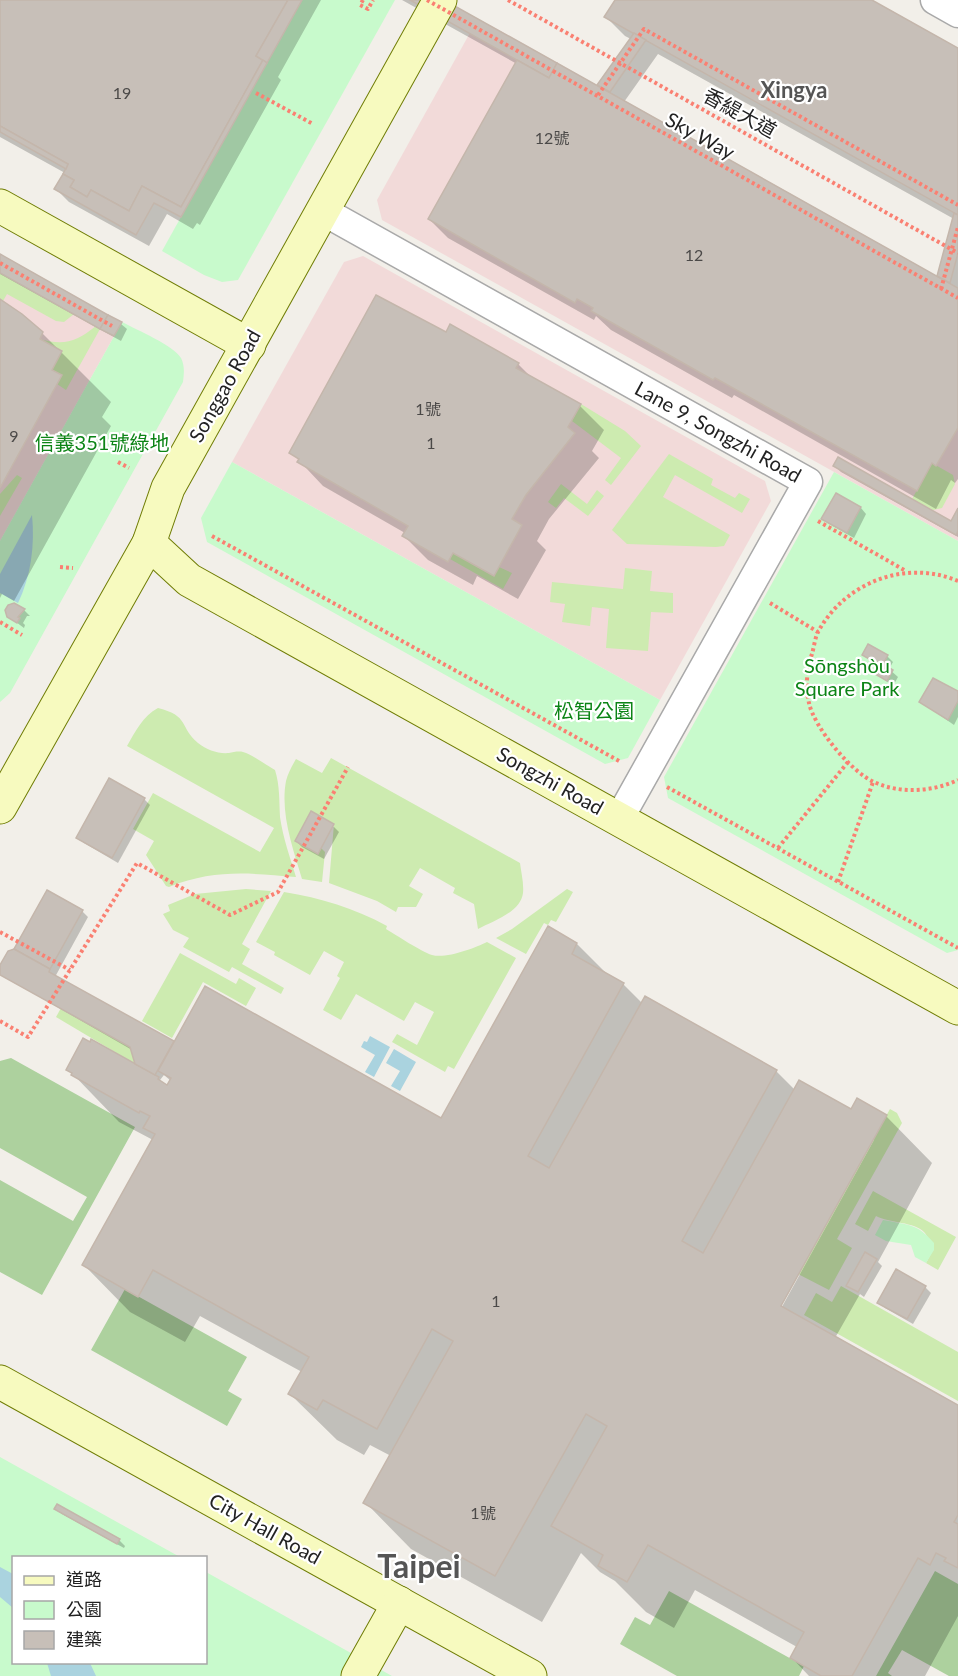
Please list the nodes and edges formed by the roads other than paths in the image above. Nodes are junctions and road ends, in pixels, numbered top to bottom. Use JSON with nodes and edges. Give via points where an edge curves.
{"nodes":[{"id":1,"x":440,"y":0,"type":"edge"},
{"id":2,"x":935,"y":0,"type":"edge"},
{"id":3,"x":958,"y":13,"type":"edge"},
{"id":4,"x":0,"y":206,"type":"edge"},
{"id":5,"x":323,"y":211,"type":"junction"},
{"id":6,"x":249,"y":345,"type":"junction"},
{"id":7,"x":149,"y":543,"type":"junction"},
{"id":8,"x":0,"y":807,"type":"edge"},
{"id":9,"x":619,"y":819,"type":"junction"},
{"id":10,"x":957,"y":1006,"type":"edge"},
{"id":11,"x":0,"y":1382,"type":"edge"},
{"id":12,"x":399,"y":1603,"type":"junction"},
{"id":13,"x":358,"y":1676,"type":"edge"},
{"id":14,"x":530,"y":1676,"type":"edge"}],
"edges":[{"from":1,"to":5,"type":"street","name":"Songgao Road"},
{"from":2,"to":3,"type":"street"},
{"from":4,"to":6,"type":"street"},
{"from":5,"to":6,"type":"street","name":"Songgao Road"},
{"from":5,"to":9,"type":"street","name":"Lane 9, Songzhi Road","via":[[808,482]]},
{"from":6,"to":7,"type":"street","name":"Songgao Road","via":[[168,488]]},
{"from":7,"to":8,"type":"street","name":"Songgao Road"},
{"from":7,"to":9,"type":"street","name":"Songzhi Road","via":[[189,580]]},
{"from":9,"to":10,"type":"street","name":"Songzhi Road"},
{"from":11,"to":12,"type":"street","name":"City Hall Road"},
{"from":12,"to":13,"type":"street"},
{"from":12,"to":14,"type":"street","name":"City Hall Road"}]}
